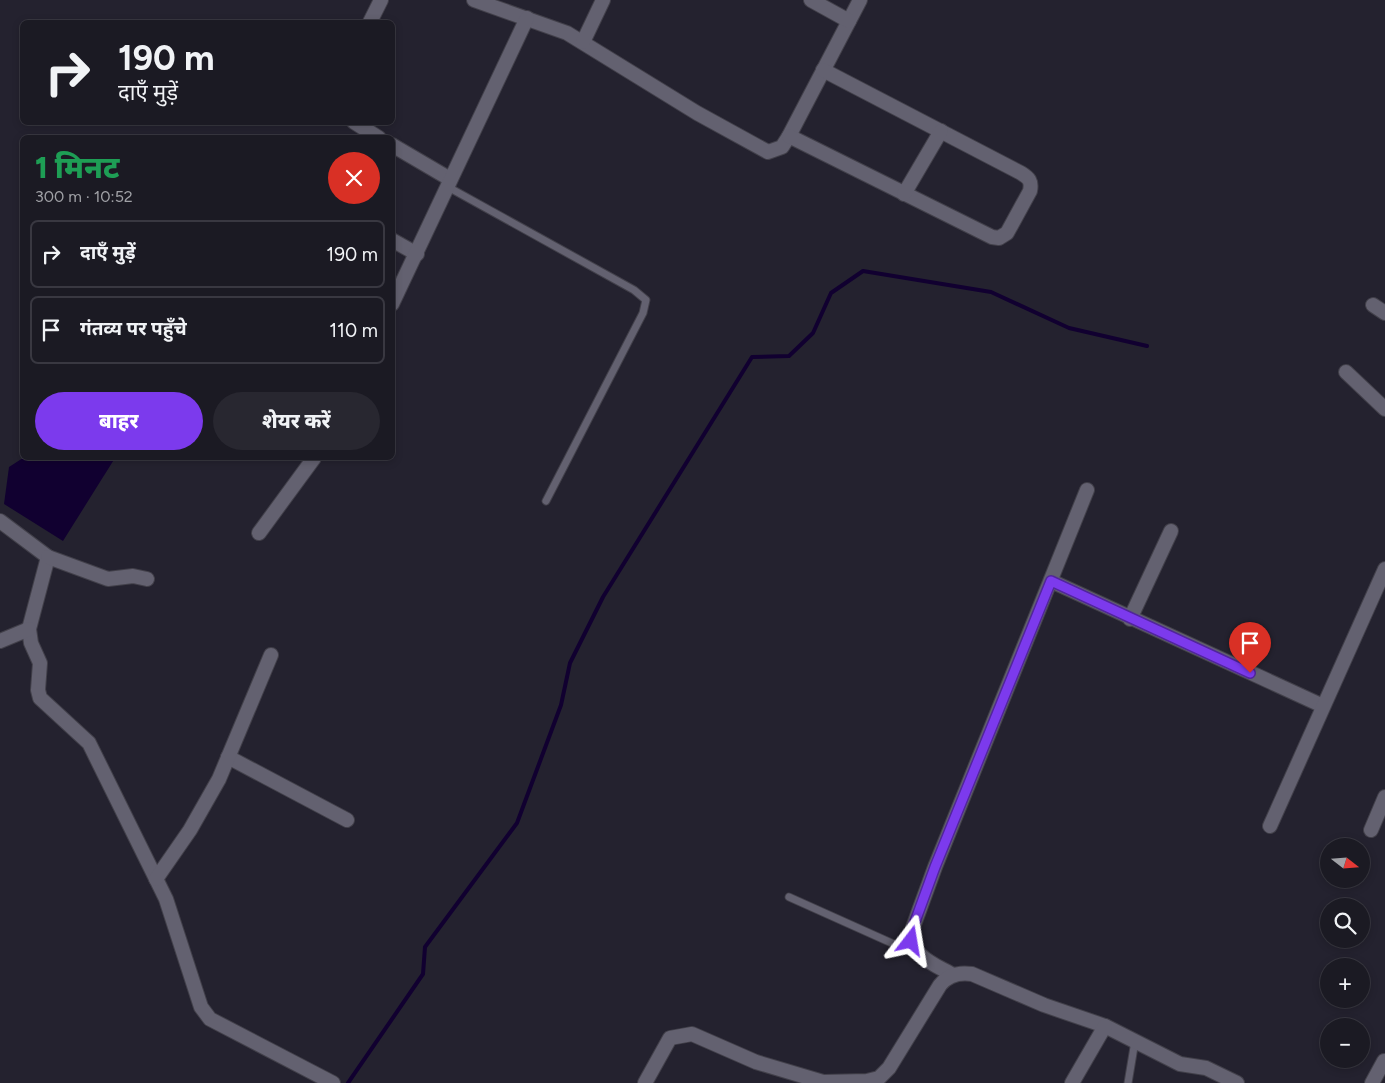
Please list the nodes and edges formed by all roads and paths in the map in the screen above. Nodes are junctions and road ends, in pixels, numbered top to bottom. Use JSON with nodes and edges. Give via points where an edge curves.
{"nodes":[{"id":1,"x":380,"y":0,"type":"edge"},
{"id":2,"x":474,"y":0,"type":"edge"},
{"id":3,"x":603,"y":0,"type":"edge"},
{"id":4,"x":811,"y":0,"type":"edge"},
{"id":5,"x":860,"y":0,"type":"edge"},
{"id":6,"x":527,"y":18,"type":"junction"},
{"id":7,"x":371,"y":20,"type":"edge"},
{"id":8,"x":849,"y":21,"type":"junction"},
{"id":9,"x":583,"y":42,"type":"junction"},
{"id":10,"x":823,"y":70,"type":"junction"},
{"id":11,"x":359,"y":125,"type":"edge"},
{"id":12,"x":940,"y":131,"type":"junction"},
{"id":13,"x":374,"y":135,"type":"edge"},
{"id":14,"x":789,"y":136,"type":"junction"},
{"id":15,"x":395,"y":147,"type":"edge"},
{"id":16,"x":449,"y":183,"type":"junction"},
{"id":17,"x":904,"y":194,"type":"junction"},
{"id":18,"x":395,"y":242,"type":"edge"},
{"id":19,"x":417,"y":254,"type":"junction"},
{"id":20,"x":395,"y":298,"type":"edge"},
{"id":21,"x":1373,"y":305,"type":"dead end"},
{"id":22,"x":1385,"y":313,"type":"edge"},
{"id":23,"x":1346,"y":372,"type":"dead end"},
{"id":24,"x":1385,"y":409,"type":"edge"},
{"id":25,"x":313,"y":460,"type":"edge"},
{"id":26,"x":1087,"y":490,"type":"dead end"},
{"id":27,"x":546,"y":501,"type":"dead end"},
{"id":28,"x":0,"y":521,"type":"edge"},
{"id":29,"x":1171,"y":531,"type":"dead end"},
{"id":30,"x":259,"y":533,"type":"dead end"},
{"id":31,"x":48,"y":557,"type":"junction"},
{"id":32,"x":1385,"y":569,"type":"edge"},
{"id":33,"x":147,"y":579,"type":"dead end"},
{"id":34,"x":1051,"y":581,"type":"junction"},
{"id":35,"x":1130,"y":619,"type":"junction"},
{"id":36,"x":29,"y":629,"type":"junction"},
{"id":37,"x":0,"y":641,"type":"edge"},
{"id":38,"x":271,"y":655,"type":"dead end"},
{"id":39,"x":1323,"y":706,"type":"junction"},
{"id":40,"x":228,"y":757,"type":"junction"},
{"id":41,"x":1385,"y":797,"type":"edge"},
{"id":42,"x":347,"y":820,"type":"dead end"},
{"id":43,"x":1270,"y":826,"type":"dead end"},
{"id":44,"x":1371,"y":830,"type":"dead end"},
{"id":45,"x":156,"y":878,"type":"junction"},
{"id":46,"x":789,"y":897,"type":"dead end"},
{"id":47,"x":914,"y":949,"type":"junction"},
{"id":48,"x":953,"y":975,"type":"junction"},
{"id":49,"x":1106,"y":1026,"type":"junction"},
{"id":50,"x":1135,"y":1041,"type":"junction"},
{"id":51,"x":1384,"y":1060,"type":"edge"},
{"id":52,"x":333,"y":1083,"type":"edge"},
{"id":53,"x":645,"y":1083,"type":"edge"},
{"id":54,"x":1072,"y":1083,"type":"edge"},
{"id":55,"x":1128,"y":1083,"type":"edge"},
{"id":56,"x":1237,"y":1083,"type":"edge"},
{"id":57,"x":1372,"y":1083,"type":"edge"}],
"edges":[{"from":1,"to":7,"type":"street"},
{"from":2,"to":6,"type":"street"},
{"from":3,"to":9,"type":"street"},
{"from":4,"to":8,"type":"street"},
{"from":5,"to":8,"type":"street"},
{"from":6,"to":9,"type":"street"},
{"from":6,"to":16,"type":"street"},
{"from":8,"to":10,"type":"street"},
{"from":9,"to":14,"type":"street","via":[[760,150],[774,151],[782,147]]},
{"from":10,"to":12,"type":"street"},
{"from":10,"to":14,"type":"street"},
{"from":11,"to":13,"type":"street"},
{"from":12,"to":17,"type":"street"},
{"from":12,"to":17,"type":"street","via":[[1029,178],[1030,191],[1007,233],[999,238],[992,237]]},
{"from":14,"to":17,"type":"street"},
{"from":15,"to":16,"type":"street"},
{"from":16,"to":19,"type":"street"},
{"from":16,"to":27,"type":"lane","via":[[646,300],[643,313]]},
{"from":18,"to":19,"type":"street"},
{"from":19,"to":20,"type":"street"},
{"from":21,"to":22,"type":"street"},
{"from":23,"to":24,"type":"street"},
{"from":25,"to":30,"type":"street"},
{"from":26,"to":34,"type":"street"},
{"from":28,"to":31,"type":"street"},
{"from":29,"to":35,"type":"street"},
{"from":31,"to":33,"type":"street","via":[[108,579],[133,576]]},
{"from":31,"to":36,"type":"street"},
{"from":32,"to":39,"type":"street"},
{"from":34,"to":35,"type":"street"},
{"from":34,"to":47,"type":"street","via":[[935,867],[912,930]]},
{"from":35,"to":39,"type":"street"},
{"from":36,"to":37,"type":"street"},
{"from":36,"to":45,"type":"street","via":[[30,643],[40,663],[40,698],[89,742]]},
{"from":38,"to":40,"type":"street"},
{"from":39,"to":43,"type":"street"},
{"from":40,"to":42,"type":"street"},
{"from":40,"to":45,"type":"street","via":[[190,830]]},
{"from":41,"to":44,"type":"street"},
{"from":45,"to":52,"type":"street","via":[[166,898],[201,1006],[210,1019]]},
{"from":46,"to":47,"type":"lane","via":[[896,945]]},
{"from":47,"to":48,"type":"street"},
{"from":48,"to":49,"type":"street","via":[[972,974],[1044,1005]]},
{"from":48,"to":53,"type":"street","via":[[940,985],[889,1068],[879,1078],[823,1082],[756,1062],[692,1034],[670,1038]]},
{"from":49,"to":50,"type":"street"},
{"from":49,"to":54,"type":"street"},
{"from":50,"to":55,"type":"lane"},
{"from":50,"to":56,"type":"street","via":[[1180,1064],[1206,1068]]},
{"from":51,"to":57,"type":"street"}]}
